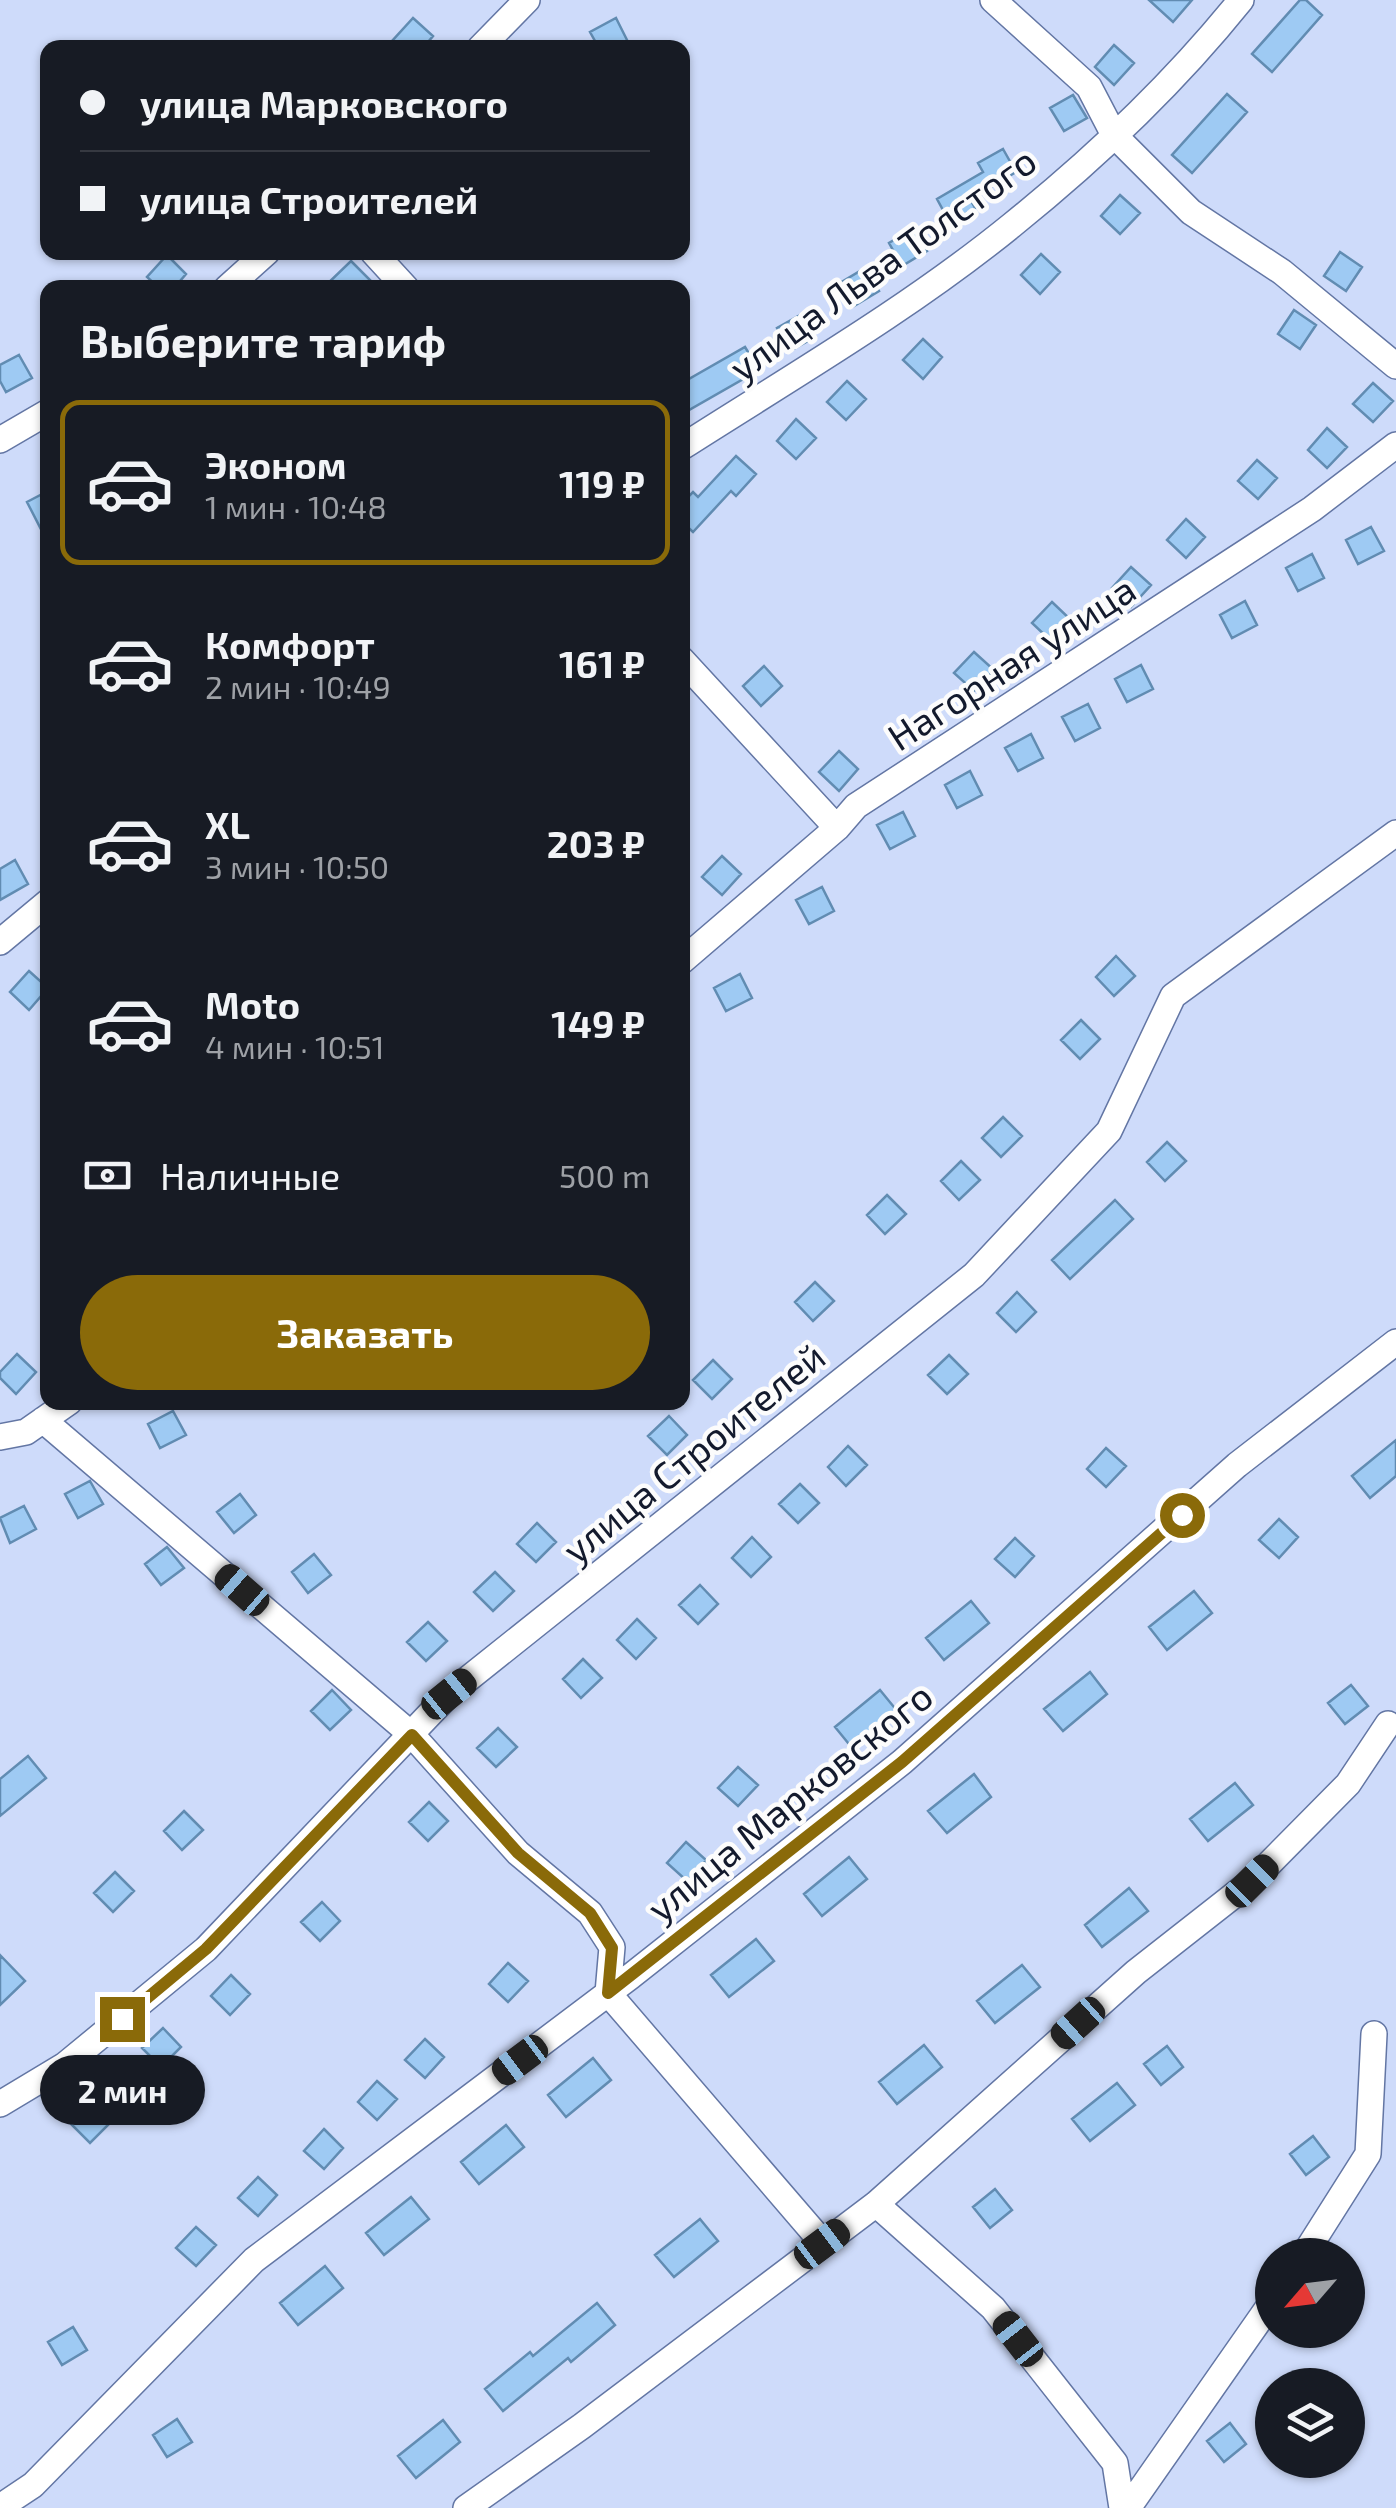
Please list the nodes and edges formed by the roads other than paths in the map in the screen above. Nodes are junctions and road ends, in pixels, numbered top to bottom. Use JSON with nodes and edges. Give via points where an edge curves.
{"nodes":[{"id":1,"x":527,"y":0,"type":"edge"},
{"id":2,"x":993,"y":0,"type":"edge"},
{"id":3,"x":1241,"y":0,"type":"edge"},
{"id":4,"x":488,"y":40,"type":"edge"},
{"id":5,"x":1114,"y":135,"type":"junction"},
{"id":6,"x":258,"y":260,"type":"edge"},
{"id":7,"x":380,"y":260,"type":"edge"},
{"id":8,"x":236,"y":280,"type":"edge"},
{"id":9,"x":398,"y":280,"type":"edge"},
{"id":10,"x":1396,"y":366,"type":"edge"},
{"id":11,"x":40,"y":417,"type":"edge"},
{"id":12,"x":0,"y":440,"type":"edge"},
{"id":13,"x":690,"y":442,"type":"edge"},
{"id":14,"x":1396,"y":446,"type":"edge"},
{"id":15,"x":690,"y":669,"type":"edge"},
{"id":16,"x":837,"y":828,"type":"junction"},
{"id":17,"x":1396,"y":833,"type":"edge"},
{"id":18,"x":40,"y":909,"type":"edge"},
{"id":19,"x":0,"y":942,"type":"edge"},
{"id":20,"x":690,"y":954,"type":"edge"},
{"id":21,"x":1396,"y":1342,"type":"edge"},
{"id":22,"x":57,"y":1410,"type":"edge"},
{"id":23,"x":43,"y":1420,"type":"junction"},
{"id":24,"x":0,"y":1437,"type":"edge"},
{"id":25,"x":1388,"y":1724,"type":"dead end"},
{"id":26,"x":412,"y":1735,"type":"junction"},
{"id":27,"x":608,"y":1993,"type":"junction"},
{"id":28,"x":1374,"y":2034,"type":"dead end"},
{"id":29,"x":0,"y":2104,"type":"edge"},
{"id":30,"x":876,"y":2204,"type":"junction"},
{"id":31,"x":1315,"y":2238,"type":"edge"},
{"id":32,"x":822,"y":2244,"type":"junction"},
{"id":33,"x":1255,"y":2326,"type":"edge"},
{"id":34,"x":0,"y":2506,"type":"edge"},
{"id":35,"x":466,"y":2508,"type":"edge"},
{"id":36,"x":1125,"y":2508,"type":"edge"}],
"edges":[{"from":1,"to":4,"type":"street"},
{"from":2,"to":5,"type":"street","via":[[1090,87]]},
{"from":3,"to":5,"type":"street","name":"улица Льва Толстого"},
{"from":5,"to":10,"type":"street","via":[[1191,212],[1282,272]]},
{"from":5,"to":13,"type":"street","name":"улица Льва Толстого","via":[[1012,226]]},
{"from":6,"to":8,"type":"street"},
{"from":7,"to":9,"type":"street"},
{"from":11,"to":12,"type":"street"},
{"from":14,"to":16,"type":"street","name":"Нагорная улица","via":[[1312,510],[856,806]]},
{"from":15,"to":16,"type":"street"},
{"from":16,"to":20,"type":"street","name":"Нагорная улица"},
{"from":17,"to":26,"type":"street","name":"улица Строителей","via":[[1173,996],[1109,1131],[974,1276],[449,1694]]},
{"from":18,"to":19,"type":"street"},
{"from":21,"to":27,"type":"street","name":"улица Марковского","via":[[1237,1465],[902,1762]]},
{"from":22,"to":23,"type":"street"},
{"from":23,"to":24,"type":"street"},
{"from":23,"to":26,"type":"street"},
{"from":25,"to":30,"type":"street","via":[[1348,1784],[1252,1881],[1136,1972]]},
{"from":26,"to":27,"type":"street","via":[[518,1853],[590,1913],[612,1948]]},
{"from":26,"to":29,"type":"street","name":"улица Строителей","via":[[206,1949],[66,2065]]},
{"from":27,"to":32,"type":"street"},
{"from":27,"to":34,"type":"street","name":"улица Марковского","via":[[254,2260],[33,2485]]},
{"from":28,"to":31,"type":"street","via":[[1368,2154]]},
{"from":30,"to":32,"type":"street"},
{"from":30,"to":36,"type":"street","via":[[993,2308],[1115,2463]]},
{"from":32,"to":35,"type":"street"},
{"from":33,"to":36,"type":"street"}]}
